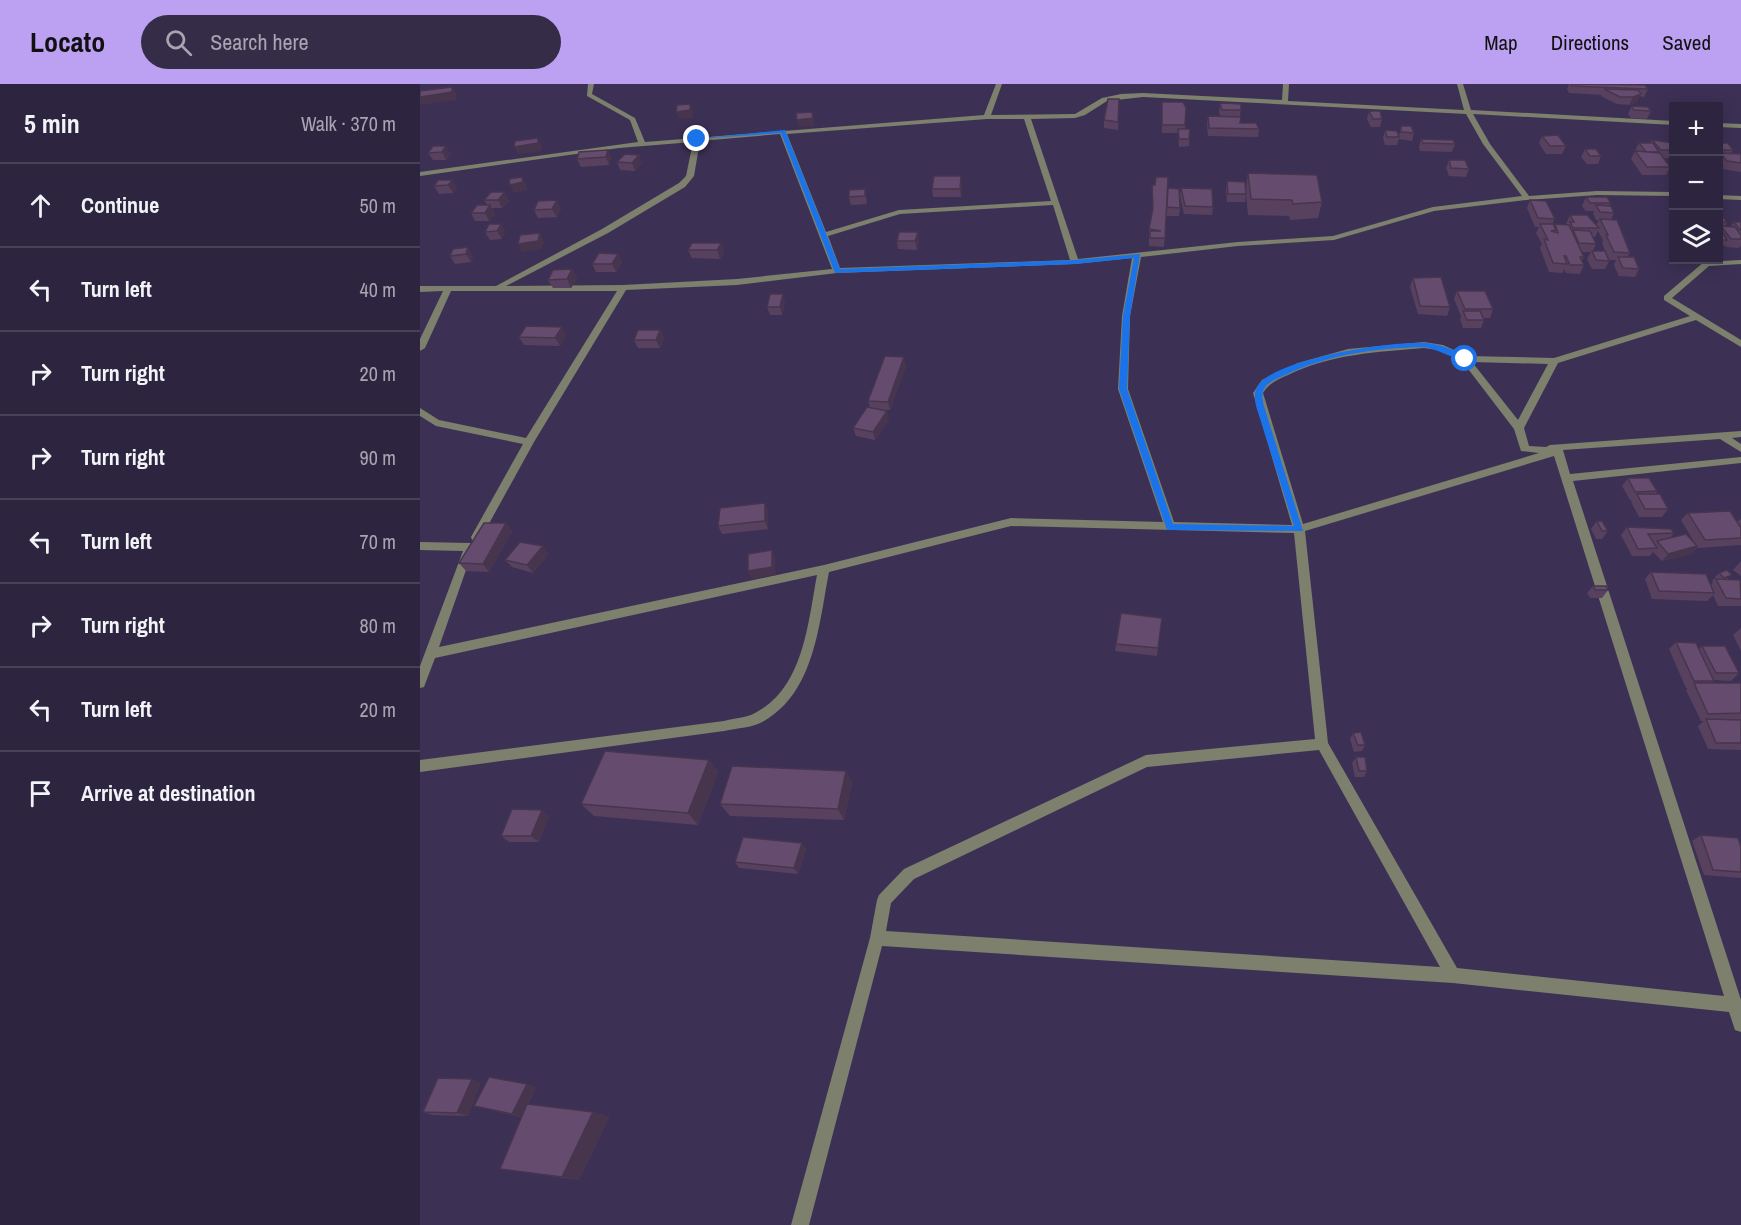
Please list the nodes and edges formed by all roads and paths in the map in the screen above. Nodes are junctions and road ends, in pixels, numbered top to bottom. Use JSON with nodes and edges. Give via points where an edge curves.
{"nodes":[{"id":1,"x":591,"y":84,"type":"edge"},
{"id":2,"x":999,"y":84,"type":"edge"},
{"id":3,"x":1286,"y":84,"type":"edge"},
{"id":4,"x":1460,"y":84,"type":"edge"},
{"id":5,"x":1285,"y":102,"type":"junction"},
{"id":6,"x":1468,"y":112,"type":"junction"},
{"id":7,"x":1027,"y":116,"type":"junction"},
{"id":8,"x":987,"y":117,"type":"junction"},
{"id":9,"x":1669,"y":123,"type":"edge"},
{"id":10,"x":1723,"y":125,"type":"edge"},
{"id":11,"x":1741,"y":126,"type":"edge"},
{"id":12,"x":783,"y":132,"type":"junction"},
{"id":13,"x":697,"y":139,"type":"junction"},
{"id":14,"x":642,"y":144,"type":"junction"},
{"id":15,"x":420,"y":174,"type":"edge"},
{"id":16,"x":1669,"y":194,"type":"edge"},
{"id":17,"x":1723,"y":197,"type":"edge"},
{"id":18,"x":1527,"y":198,"type":"junction"},
{"id":19,"x":1741,"y":198,"type":"edge"},
{"id":20,"x":1056,"y":203,"type":"junction"},
{"id":21,"x":824,"y":235,"type":"junction"},
{"id":22,"x":1137,"y":255,"type":"junction"},
{"id":23,"x":1075,"y":262,"type":"junction"},
{"id":24,"x":1741,"y":262,"type":"edge"},
{"id":25,"x":837,"y":271,"type":"junction"},
{"id":26,"x":496,"y":288,"type":"junction"},
{"id":27,"x":622,"y":288,"type":"junction"},
{"id":28,"x":420,"y":289,"type":"edge"},
{"id":29,"x":448,"y":289,"type":"junction"},
{"id":30,"x":1696,"y":317,"type":"junction"},
{"id":31,"x":1741,"y":344,"type":"edge"},
{"id":32,"x":420,"y":348,"type":"edge"},
{"id":33,"x":1465,"y":359,"type":"junction"},
{"id":34,"x":1554,"y":361,"type":"junction"},
{"id":35,"x":420,"y":411,"type":"edge"},
{"id":36,"x":1518,"y":428,"type":"junction"},
{"id":37,"x":1741,"y":434,"type":"edge"},
{"id":38,"x":1724,"y":437,"type":"junction"},
{"id":39,"x":529,"y":442,"type":"junction"},
{"id":40,"x":1525,"y":449,"type":"junction"},
{"id":41,"x":1741,"y":449,"type":"edge"},
{"id":42,"x":1558,"y":451,"type":"junction"},
{"id":43,"x":1741,"y":460,"type":"edge"},
{"id":44,"x":1566,"y":478,"type":"junction"},
{"id":45,"x":1170,"y":527,"type":"junction"},
{"id":46,"x":1299,"y":529,"type":"junction"},
{"id":47,"x":420,"y":546,"type":"edge"},
{"id":48,"x":470,"y":547,"type":"junction"},
{"id":49,"x":824,"y":569,"type":"junction"},
{"id":50,"x":430,"y":654,"type":"junction"},
{"id":51,"x":420,"y":683,"type":"edge"},
{"id":52,"x":1322,"y":744,"type":"junction"},
{"id":53,"x":420,"y":766,"type":"edge"},
{"id":54,"x":877,"y":938,"type":"junction"},
{"id":55,"x":1453,"y":975,"type":"junction"},
{"id":56,"x":1735,"y":1005,"type":"junction"},
{"id":57,"x":1741,"y":1024,"type":"edge"},
{"id":58,"x":800,"y":1225,"type":"edge"}],
"edges":[{"from":1,"to":14,"type":"street","via":[[589,95],[633,119]]},
{"from":2,"to":8,"type":"street"},
{"from":3,"to":5,"type":"street"},
{"from":4,"to":6,"type":"street"},
{"from":5,"to":6,"type":"street"},
{"from":5,"to":7,"type":"street","via":[[1143,95],[1100,101],[1085,114]]},
{"from":6,"to":9,"type":"street"},
{"from":6,"to":18,"type":"street"},
{"from":7,"to":8,"type":"street"},
{"from":7,"to":20,"type":"street"},
{"from":8,"to":12,"type":"street"},
{"from":10,"to":11,"type":"street"},
{"from":12,"to":13,"type":"street"},
{"from":12,"to":21,"type":"street"},
{"from":13,"to":14,"type":"street"},
{"from":13,"to":26,"type":"street","via":[[690,176],[682,185]]},
{"from":14,"to":15,"type":"street"},
{"from":16,"to":18,"type":"street"},
{"from":17,"to":19,"type":"street"},
{"from":18,"to":22,"type":"street","via":[[1433,209],[1334,238]]},
{"from":20,"to":21,"type":"street","via":[[899,212]]},
{"from":20,"to":23,"type":"street"},
{"from":21,"to":25,"type":"street"},
{"from":22,"to":23,"type":"street"},
{"from":22,"to":45,"type":"street","via":[[1126,316],[1123,389]]},
{"from":23,"to":25,"type":"street"},
{"from":24,"to":30,"type":"street","via":[[1707,264],[1667,298]]},
{"from":25,"to":27,"type":"street","via":[[737,282]]},
{"from":26,"to":27,"type":"street"},
{"from":26,"to":29,"type":"street"},
{"from":27,"to":39,"type":"street"},
{"from":28,"to":29,"type":"street"},
{"from":29,"to":32,"type":"street"},
{"from":30,"to":31,"type":"street"},
{"from":30,"to":34,"type":"street"},
{"from":33,"to":34,"type":"street"},
{"from":33,"to":36,"type":"street"},
{"from":33,"to":46,"type":"street","via":[[1440,347],[1424,345],[1348,352],[1301,364],[1265,382],[1258,393],[1260,406]]},
{"from":34,"to":36,"type":"street"},
{"from":35,"to":39,"type":"street","via":[[436,423]]},
{"from":36,"to":40,"type":"street"},
{"from":37,"to":38,"type":"street"},
{"from":38,"to":40,"type":"street"},
{"from":38,"to":41,"type":"street"},
{"from":39,"to":48,"type":"street"},
{"from":40,"to":42,"type":"street"},
{"from":42,"to":44,"type":"street"},
{"from":42,"to":46,"type":"street"},
{"from":43,"to":44,"type":"street"},
{"from":44,"to":56,"type":"street"},
{"from":45,"to":46,"type":"street"},
{"from":45,"to":49,"type":"street","via":[[1011,522]]},
{"from":46,"to":52,"type":"street"},
{"from":47,"to":48,"type":"street"},
{"from":48,"to":50,"type":"street"},
{"from":49,"to":50,"type":"street"},
{"from":49,"to":53,"type":"street","via":[[802,666],[785,698],[758,718],[724,726]]},
{"from":50,"to":51,"type":"street"},
{"from":52,"to":54,"type":"street","via":[[1146,761],[909,874],[884,900]]},
{"from":52,"to":55,"type":"street"},
{"from":54,"to":55,"type":"street"},
{"from":54,"to":58,"type":"street"},
{"from":55,"to":56,"type":"street"},
{"from":56,"to":57,"type":"street"}]}
